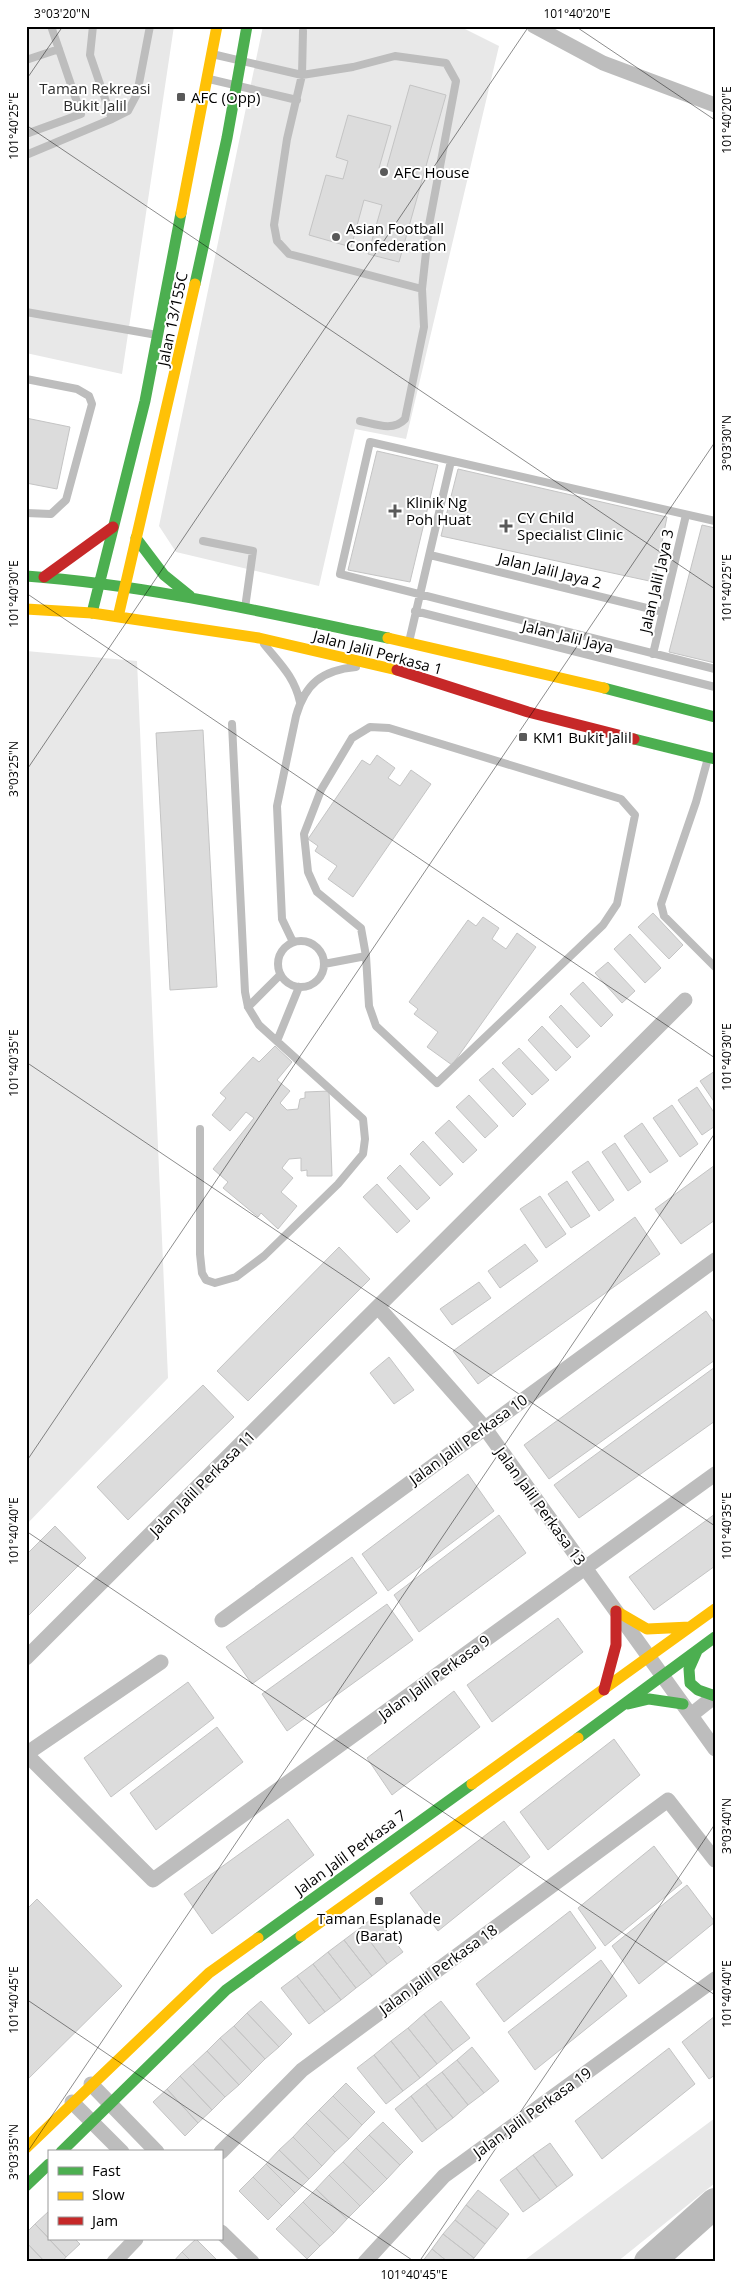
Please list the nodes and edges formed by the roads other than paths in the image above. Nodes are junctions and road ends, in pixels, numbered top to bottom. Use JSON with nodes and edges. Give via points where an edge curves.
{"nodes":[{"id":1,"x":51,"y":26,"type":"edge"},
{"id":2,"x":94,"y":26,"type":"edge"},
{"id":3,"x":150,"y":26,"type":"edge"},
{"id":4,"x":217,"y":26,"type":"edge"},
{"id":5,"x":247,"y":26,"type":"edge"},
{"id":6,"x":534,"y":26,"type":"edge"},
{"id":7,"x":303,"y":31,"type":"dead end"},
{"id":8,"x":59,"y":49,"type":"junction"},
{"id":9,"x":212,"y":54,"type":"junction"},
{"id":10,"x":26,"y":60,"type":"edge"},
{"id":11,"x":242,"y":61,"type":"junction"},
{"id":12,"x":302,"y":75,"type":"junction"},
{"id":13,"x":208,"y":78,"type":"junction"},
{"id":14,"x":237,"y":86,"type":"junction"},
{"id":15,"x":297,"y":100,"type":"junction"},
{"id":16,"x":715,"y":105,"type":"edge"},
{"id":17,"x":112,"y":119,"type":"junction"},
{"id":18,"x":26,"y":134,"type":"edge"},
{"id":19,"x":26,"y":155,"type":"edge"},
{"id":20,"x":422,"y":289,"type":"junction"},
{"id":21,"x":26,"y":312,"type":"edge"},
{"id":22,"x":187,"y":319,"type":"junction"},
{"id":23,"x":159,"y":335,"type":"junction"},
{"id":24,"x":179,"y":357,"type":"junction"},
{"id":25,"x":26,"y":378,"type":"edge"},
{"id":26,"x":360,"y":421,"type":"dead end"},
{"id":27,"x":451,"y":461,"type":"junction"},
{"id":28,"x":26,"y":513,"type":"edge"},
{"id":29,"x":686,"y":516,"type":"junction"},
{"id":30,"x":715,"y":521,"type":"edge"},
{"id":31,"x":113,"y":527,"type":"junction"},
{"id":32,"x":136,"y":538,"type":"junction"},
{"id":33,"x":203,"y":541,"type":"dead end"},
{"id":34,"x":430,"y":555,"type":"junction"},
{"id":35,"x":26,"y":576,"type":"edge"},
{"id":36,"x":44,"y":577,"type":"junction"},
{"id":37,"x":98,"y":583,"type":"junction"},
{"id":38,"x":124,"y":586,"type":"junction"},
{"id":39,"x":421,"y":595,"type":"junction"},
{"id":40,"x":192,"y":598,"type":"junction"},
{"id":41,"x":245,"y":608,"type":"junction"},
{"id":42,"x":26,"y":609,"type":"edge"},
{"id":43,"x":415,"y":611,"type":"junction"},
{"id":44,"x":663,"y":612,"type":"junction"},
{"id":45,"x":92,"y":613,"type":"junction"},
{"id":46,"x":118,"y":617,"type":"junction"},
{"id":47,"x":259,"y":638,"type":"junction"},
{"id":48,"x":410,"y":642,"type":"junction"},
{"id":49,"x":653,"y":654,"type":"junction"},
{"id":50,"x":380,"y":665,"type":"junction"},
{"id":51,"x":715,"y":669,"type":"edge"},
{"id":52,"x":715,"y":687,"type":"edge"},
{"id":53,"x":300,"y":702,"type":"junction"},
{"id":54,"x":715,"y":717,"type":"edge"},
{"id":55,"x":232,"y":724,"type":"dead end"},
{"id":56,"x":712,"y":758,"type":"edge"},
{"id":57,"x":293,"y":942,"type":"junction"},
{"id":58,"x":366,"y":956,"type":"junction"},
{"id":59,"x":324,"y":964,"type":"junction"},
{"id":60,"x":715,"y":967,"type":"edge"},
{"id":61,"x":280,"y":975,"type":"junction"},
{"id":62,"x":299,"y":987,"type":"junction"},
{"id":63,"x":685,"y":1000,"type":"dead end"},
{"id":64,"x":248,"y":1007,"type":"junction"},
{"id":65,"x":277,"y":1041,"type":"junction"},
{"id":66,"x":200,"y":1129,"type":"dead end"},
{"id":67,"x":715,"y":1260,"type":"edge"},
{"id":68,"x":378,"y":1307,"type":"junction"},
{"id":69,"x":484,"y":1427,"type":"junction"},
{"id":70,"x":715,"y":1474,"type":"edge"},
{"id":71,"x":585,"y":1568,"type":"junction"},
{"id":72,"x":715,"y":1609,"type":"edge"},
{"id":73,"x":616,"y":1611,"type":"junction"},
{"id":74,"x":222,"y":1620,"type":"dead end"},
{"id":75,"x":690,"y":1627,"type":"junction"},
{"id":76,"x":715,"y":1637,"type":"edge"},
{"id":77,"x":696,"y":1651,"type":"junction"},
{"id":78,"x":649,"y":1657,"type":"junction"},
{"id":79,"x":26,"y":1658,"type":"edge"},
{"id":80,"x":161,"y":1662,"type":"dead end"},
{"id":81,"x":663,"y":1676,"type":"junction"},
{"id":82,"x":604,"y":1690,"type":"junction"},
{"id":83,"x":715,"y":1696,"type":"edge"},
{"id":84,"x":621,"y":1707,"type":"junction"},
{"id":85,"x":687,"y":1709,"type":"junction"},
{"id":86,"x":715,"y":1749,"type":"edge"},
{"id":87,"x":26,"y":1754,"type":"edge"},
{"id":88,"x":715,"y":1860,"type":"edge"},
{"id":89,"x":715,"y":1979,"type":"edge"},
{"id":90,"x":91,"y":2084,"type":"junction"},
{"id":91,"x":72,"y":2102,"type":"junction"},
{"id":92,"x":111,"y":2104,"type":"junction"},
{"id":93,"x":92,"y":2122,"type":"junction"},
{"id":94,"x":26,"y":2148,"type":"edge"},
{"id":95,"x":63,"y":2150,"type":"edge"},
{"id":96,"x":120,"y":2150,"type":"edge"},
{"id":97,"x":155,"y":2150,"type":"edge"},
{"id":98,"x":222,"y":2151,"type":"edge"},
{"id":99,"x":48,"y":2165,"type":"edge"},
{"id":100,"x":26,"y":2186,"type":"edge"},
{"id":101,"x":222,"y":2233,"type":"edge"},
{"id":102,"x":135,"y":2240,"type":"edge"},
{"id":103,"x":114,"y":2262,"type":"edge"},
{"id":104,"x":252,"y":2262,"type":"edge"},
{"id":105,"x":365,"y":2262,"type":"edge"}],
"edges":[{"from":1,"to":8,"type":"lane"},
{"from":2,"to":17,"type":"lane","via":[[90,55]]},
{"from":3,"to":17,"type":"lane","via":[[137,94],[128,111]]},
{"from":4,"to":9,"type":"main road","name":"Jalan 13/155C"},
{"from":5,"to":11,"type":"main road","name":"Jalan 13/155C"},
{"from":6,"to":16,"type":"street","via":[[603,63]]},
{"from":7,"to":12,"type":"lane"},
{"from":8,"to":10,"type":"lane"},
{"from":8,"to":18,"type":"lane","via":[[81,114]]},
{"from":9,"to":11,"type":"lane"},
{"from":9,"to":13,"type":"main road","name":"Jalan 13/155C"},
{"from":11,"to":12,"type":"lane"},
{"from":11,"to":14,"type":"main road","name":"Jalan 13/155C"},
{"from":12,"to":15,"type":"lane"},
{"from":12,"to":20,"type":"lane","via":[[354,67],[395,56],[446,63],[456,81],[429,225]]},
{"from":13,"to":14,"type":"lane"},
{"from":13,"to":23,"type":"main road","name":"Jalan 13/155C"},
{"from":14,"to":15,"type":"lane"},
{"from":14,"to":22,"type":"main road","name":"Jalan 13/155C"},
{"from":15,"to":20,"type":"lane","via":[[287,139],[274,225],[278,241],[289,254]]},
{"from":17,"to":19,"type":"lane"},
{"from":20,"to":26,"type":"lane","via":[[424,327],[405,419],[391,427]]},
{"from":21,"to":23,"type":"lane"},
{"from":22,"to":23,"type":"main road","via":[[173,330]]},
{"from":22,"to":24,"type":"main road","name":"Jalan 13/155C"},
{"from":23,"to":24,"type":"main road"},
{"from":23,"to":31,"type":"main road","name":"Jalan 13/155C","via":[[146,401]]},
{"from":24,"to":32,"type":"main road","name":"Jalan 13/155C"},
{"from":25,"to":28,"type":"lane","via":[[77,389],[89,396],[92,404],[66,500],[51,514]]},
{"from":27,"to":29,"type":"lane"},
{"from":27,"to":34,"type":"lane"},
{"from":27,"to":39,"type":"lane","via":[[370,442],[340,574]]},
{"from":29,"to":30,"type":"lane"},
{"from":29,"to":44,"type":"lane","name":"Jalan Jalil Jaya 3"},
{"from":31,"to":36,"type":"main road"},
{"from":31,"to":37,"type":"main road","name":"Jalan 13/155C"},
{"from":32,"to":38,"type":"main road","name":"Jalan 13/155C"},
{"from":32,"to":40,"type":"main road","via":[[164,575]]},
{"from":33,"to":41,"type":"lane","via":[[253,551]]},
{"from":34,"to":39,"type":"lane"},
{"from":34,"to":44,"type":"lane","name":"Jalan Jalil Jaya 2"},
{"from":35,"to":36,"type":"main road","name":"Jalan Jalil Perkasa 1"},
{"from":36,"to":37,"type":"main road","name":"Jalan Jalil Perkasa 1"},
{"from":37,"to":38,"type":"main road","name":"Jalan Jalil Perkasa 1"},
{"from":37,"to":45,"type":"main road","name":"Jalan 13/155C"},
{"from":38,"to":40,"type":"main road","name":"Jalan Jalil Perkasa 1"},
{"from":38,"to":46,"type":"main road","name":"Jalan 13/155C"},
{"from":39,"to":43,"type":"lane"},
{"from":39,"to":49,"type":"lane"},
{"from":40,"to":41,"type":"main road","name":"Jalan Jalil Perkasa 1"},
{"from":41,"to":48,"type":"main road","name":"Jalan Jalil Perkasa 1"},
{"from":42,"to":45,"type":"main road","name":"Jalan Jalil Perkasa 1"},
{"from":43,"to":48,"type":"lane"},
{"from":43,"to":52,"type":"lane","name":"Jalan Jalil Jaya"},
{"from":44,"to":49,"type":"lane","name":"Jalan Jalil Jaya 3"},
{"from":45,"to":46,"type":"main road","name":"Jalan Jalil Perkasa 1"},
{"from":46,"to":47,"type":"main road","name":"Jalan Jalil Perkasa 1"},
{"from":47,"to":50,"type":"main road","name":"Jalan Jalil Perkasa 1"},
{"from":47,"to":53,"type":"lane","via":[[291,676]]},
{"from":48,"to":54,"type":"main road","name":"Jalan Jalil Perkasa 1"},
{"from":49,"to":51,"type":"lane"},
{"from":50,"to":53,"type":"lane","via":[[338,669],[309,687]]},
{"from":50,"to":56,"type":"main road","name":"Jalan Jalil Perkasa 1","via":[[528,712]]},
{"from":53,"to":57,"type":"lane","via":[[277,806],[282,919]]},
{"from":55,"to":64,"type":"lane"},
{"from":56,"to":60,"type":"lane","via":[[661,904],[664,916]]},
{"from":57,"to":59,"type":"lane","via":[[314,945],[323,956]]},
{"from":57,"to":61,"type":"lane","via":[[286,946],[278,959]]},
{"from":58,"to":58,"type":"lane","via":[[369,1006],[376,1026],[437,1083],[603,925],[617,904],[635,815],[621,799],[388,728],[370,727],[352,738],[321,790],[304,834],[308,872],[317,892],[361,928]]},
{"from":58,"to":59,"type":"lane"},
{"from":59,"to":62,"type":"lane","via":[[319,978],[306,987]]},
{"from":61,"to":62,"type":"lane"},
{"from":61,"to":64,"type":"lane"},
{"from":62,"to":65,"type":"lane"},
{"from":63,"to":68,"type":"street","name":"Jalan Jalil Perkasa 11"},
{"from":64,"to":65,"type":"lane","via":[[259,1025]]},
{"from":65,"to":66,"type":"lane","via":[[363,1119],[363,1154],[338,1184],[264,1256],[236,1277],[214,1283],[206,1280],[201,1263]]},
{"from":67,"to":69,"type":"street","name":"Jalan Jalil Perkasa 10"},
{"from":68,"to":69,"type":"street","name":"Jalan Jalil Perkasa 13"},
{"from":68,"to":79,"type":"street","name":"Jalan Jalil Perkasa 11"},
{"from":69,"to":71,"type":"street","name":"Jalan Jalil Perkasa 13"},
{"from":69,"to":74,"type":"street","name":"Jalan Jalil Perkasa 10"},
{"from":70,"to":71,"type":"street","name":"Jalan Jalil Perkasa 9"},
{"from":71,"to":73,"type":"street","name":"Jalan Jalil Perkasa 13"},
{"from":71,"to":87,"type":"street","name":"Jalan Jalil Perkasa 9","via":[[153,1880]]},
{"from":72,"to":75,"type":"main road","name":"Jalan Jalil Perkasa 7"},
{"from":73,"to":75,"type":"main road","via":[[647,1629]]},
{"from":73,"to":78,"type":"street","name":"Jalan Jalil Perkasa 13"},
{"from":73,"to":82,"type":"main road","via":[[616,1645]]},
{"from":75,"to":78,"type":"main road","name":"Jalan Jalil Perkasa 7"},
{"from":76,"to":77,"type":"main road"},
{"from":77,"to":81,"type":"main road"},
{"from":77,"to":83,"type":"main road","via":[[689,1669],[690,1683],[698,1690]]},
{"from":78,"to":81,"type":"street","name":"Jalan Jalil Perkasa 13"},
{"from":78,"to":82,"type":"main road","name":"Jalan Jalil Perkasa 7"},
{"from":80,"to":87,"type":"street"},
{"from":81,"to":84,"type":"main road"},
{"from":81,"to":85,"type":"street","name":"Jalan Jalil Perkasa 13"},
{"from":82,"to":90,"type":"main road","name":"Jalan Jalil Perkasa 7","via":[[209,1973]]},
{"from":83,"to":85,"type":"street"},
{"from":84,"to":85,"type":"main road","via":[[649,1699]]},
{"from":84,"to":92,"type":"main road","via":[[226,1990]]},
{"from":85,"to":86,"type":"street","name":"Jalan Jalil Perkasa 13"},
{"from":88,"to":98,"type":"street","name":"Jalan Jalil Perkasa 18","via":[[668,1800],[302,2070]]},
{"from":89,"to":105,"type":"street","name":"Jalan Jalil Perkasa 19","via":[[444,2176]]},
{"from":90,"to":91,"type":"main road","name":"Jalan Jalil Perkasa 7"},
{"from":90,"to":92,"type":"street"},
{"from":91,"to":93,"type":"street"},
{"from":91,"to":94,"type":"main road","name":"Jalan Jalil Perkasa 7"},
{"from":92,"to":93,"type":"main road"},
{"from":92,"to":97,"type":"street"},
{"from":93,"to":95,"type":"main road"},
{"from":93,"to":96,"type":"street"},
{"from":99,"to":100,"type":"main road"},
{"from":101,"to":104,"type":"street"},
{"from":102,"to":103,"type":"street"}]}
